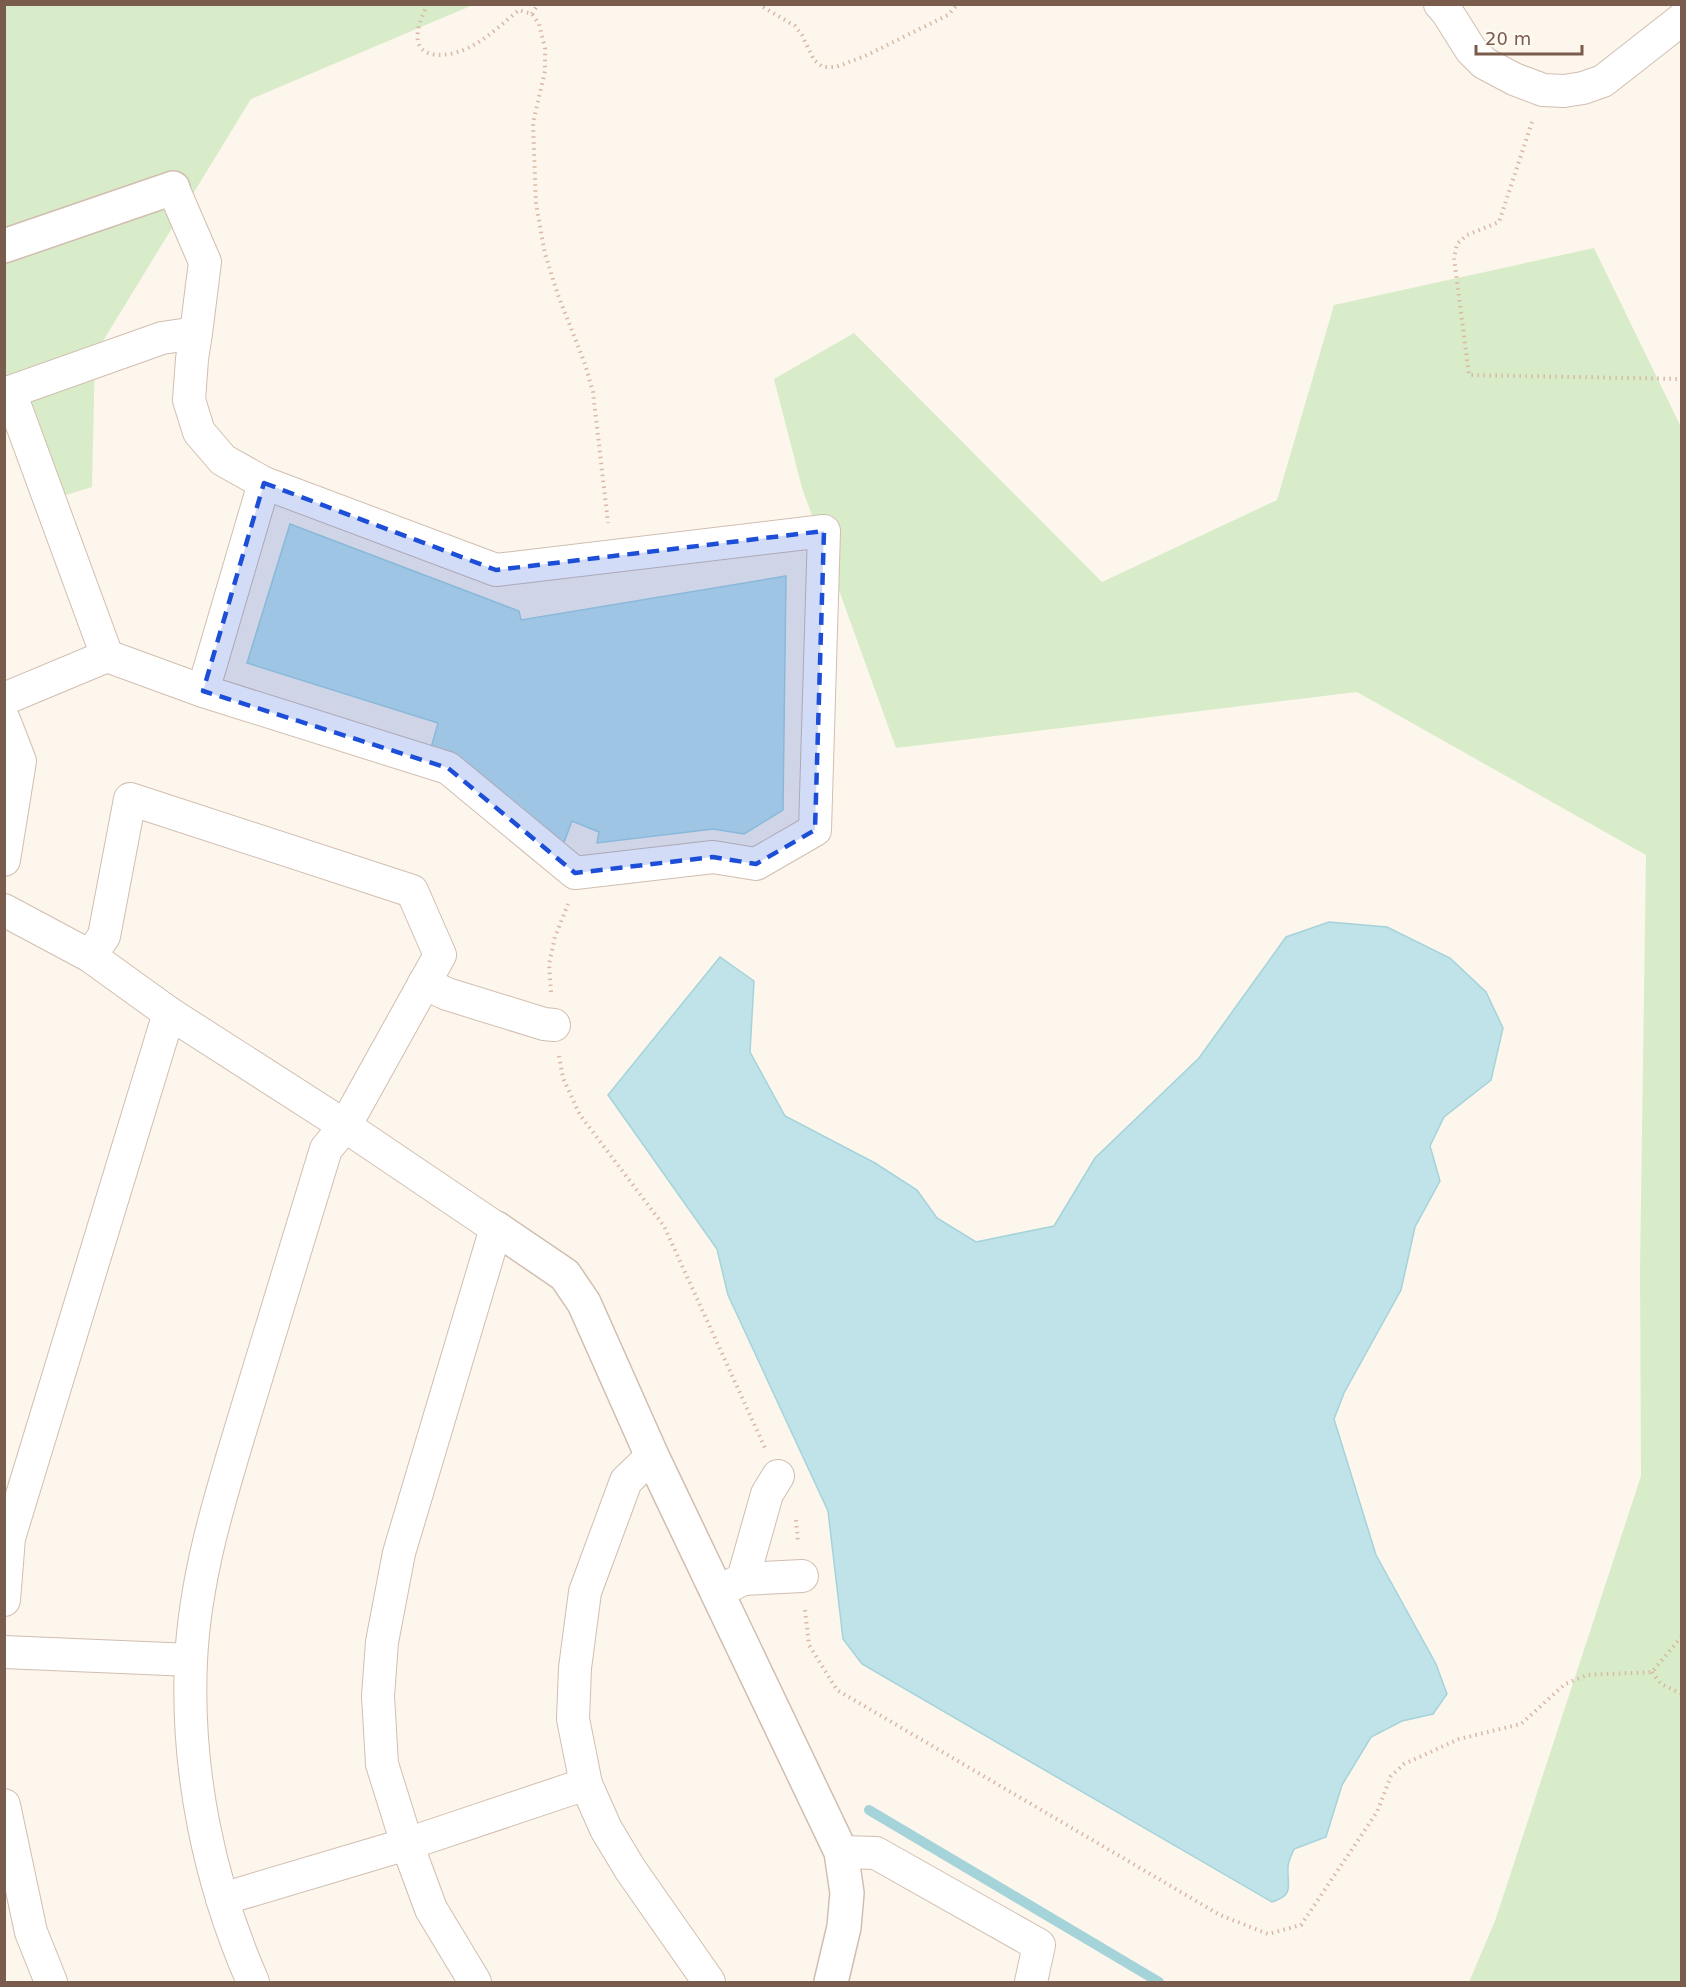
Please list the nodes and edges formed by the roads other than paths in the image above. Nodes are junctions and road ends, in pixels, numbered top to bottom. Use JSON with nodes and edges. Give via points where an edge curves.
{"nodes":[{"id":1,"x":1440,"y":4,"type":"edge"},
{"id":2,"x":1682,"y":19,"type":"edge"},
{"id":3,"x":174,"y":188,"type":"joint"},
{"id":4,"x":4,"y":246,"type":"edge"},
{"id":5,"x":196,"y":333,"type":"junction"},
{"id":6,"x":7,"y":393,"type":"edge"},
{"id":7,"x":264,"y":483,"type":"junction"},
{"id":8,"x":107,"y":656,"type":"junction"},
{"id":9,"x":203,"y":691,"type":"junction"},
{"id":10,"x":4,"y":699,"type":"edge"},
{"id":11,"x":4,"y":720,"type":"edge"},
{"id":12,"x":4,"y":860,"type":"edge"},
{"id":13,"x":4,"y":910,"type":"edge"},
{"id":14,"x":90,"y":956,"type":"junction"},
{"id":15,"x":424,"y":983,"type":"junction"},
{"id":16,"x":169,"y":1013,"type":"junction"},
{"id":17,"x":554,"y":1025,"type":"road end"},
{"id":18,"x":345,"y":1126,"type":"junction"},
{"id":19,"x":496,"y":1228,"type":"junction"},
{"id":20,"x":652,"y":1456,"type":"junction"},
{"id":21,"x":778,"y":1476,"type":"road end"},
{"id":22,"x":802,"y":1576,"type":"road end"},
{"id":23,"x":730,"y":1585,"type":"junction"},
{"id":24,"x":4,"y":1600,"type":"edge"},
{"id":25,"x":4,"y":1652,"type":"edge"},
{"id":26,"x":191,"y":1660,"type":"junction"},
{"id":27,"x":586,"y":1784,"type":"junction"},
{"id":28,"x":4,"y":1805,"type":"edge"},
{"id":29,"x":407,"y":1844,"type":"junction"},
{"id":30,"x":841,"y":1852,"type":"junction"},
{"id":31,"x":222,"y":1899,"type":"junction"},
{"id":32,"x":51,"y":1983,"type":"edge"},
{"id":33,"x":253,"y":1983,"type":"edge"},
{"id":34,"x":476,"y":1983,"type":"edge"},
{"id":35,"x":710,"y":1983,"type":"edge"},
{"id":36,"x":831,"y":1983,"type":"edge"},
{"id":37,"x":1031,"y":1983,"type":"edge"}],
"edges":[{"from":1,"to":2,"type":"street","via":[[1484,63],[1543,90],[1564,91],[1603,81]]},
{"from":3,"to":4,"type":"street"},
{"from":3,"to":5,"type":"street","via":[[205,262]]},
{"from":5,"to":6,"type":"street","via":[[162,338]]},
{"from":5,"to":7,"type":"street","via":[[189,400],[199,432],[223,460]]},
{"from":6,"to":8,"type":"street"},
{"from":7,"to":9,"type":"street"},
{"from":7,"to":9,"type":"street","via":[[496,570],[824,531],[815,830],[756,864],[713,857],[575,873],[448,768]]},
{"from":8,"to":9,"type":"street"},
{"from":8,"to":10,"type":"street"},
{"from":11,"to":12,"type":"street","via":[[20,761]]},
{"from":13,"to":14,"type":"street"},
{"from":14,"to":15,"type":"street","via":[[104,936],[130,799],[412,891],[440,955]]},
{"from":14,"to":16,"type":"street"},
{"from":15,"to":17,"type":"street","via":[[447,994]]},
{"from":15,"to":18,"type":"street"},
{"from":16,"to":18,"type":"street"},
{"from":16,"to":24,"type":"street","via":[[9,1538]]},
{"from":18,"to":19,"type":"street"},
{"from":18,"to":26,"type":"street","via":[[326,1149],[216,1513],[199,1586]]},
{"from":19,"to":20,"type":"street","via":[[565,1275],[584,1303]]},
{"from":19,"to":29,"type":"street","via":[[399,1553],[382,1642],[378,1696],[382,1764]]},
{"from":20,"to":23,"type":"street"},
{"from":20,"to":27,"type":"street","via":[[626,1481],[585,1592],[573,1719]]},
{"from":21,"to":23,"type":"street"},
{"from":22,"to":23,"type":"street"},
{"from":23,"to":30,"type":"street"},
{"from":25,"to":26,"type":"street"},
{"from":26,"to":31,"type":"street","via":[[191,1739],[206,1838]]},
{"from":27,"to":29,"type":"street"},
{"from":27,"to":35,"type":"street","via":[[630,1869]]},
{"from":28,"to":32,"type":"street","via":[[32,1932]]},
{"from":29,"to":31,"type":"street"},
{"from":29,"to":34,"type":"street","via":[[431,1909]]},
{"from":30,"to":36,"type":"street","via":[[847,1893]]},
{"from":30,"to":37,"type":"street","via":[[876,1853],[1039,1945]]},
{"from":31,"to":33,"type":"street"}]}
